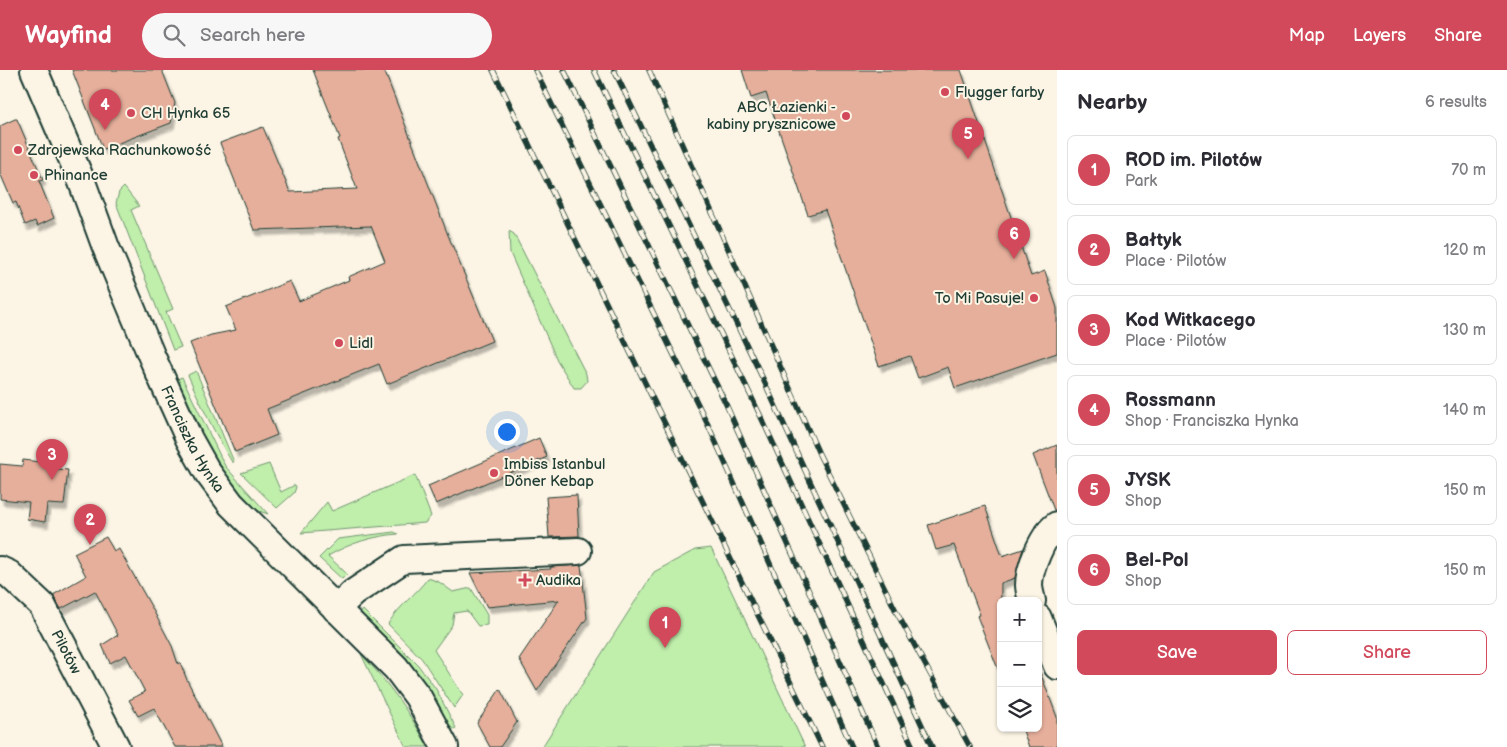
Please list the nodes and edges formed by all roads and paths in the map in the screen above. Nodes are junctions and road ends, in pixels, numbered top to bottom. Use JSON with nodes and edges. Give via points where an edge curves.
{"nodes":[{"id":1,"x":34,"y":70,"type":"edge"},
{"id":2,"x":1057,"y":525,"type":"edge"},
{"id":3,"x":578,"y":551,"type":"dead end"},
{"id":4,"x":0,"y":570,"type":"edge"},
{"id":5,"x":1031,"y":597,"type":"edge"},
{"id":6,"x":336,"y":609,"type":"junction"},
{"id":7,"x":1042,"y":628,"type":"edge"},
{"id":8,"x":1057,"y":666,"type":"edge"},
{"id":9,"x":116,"y":747,"type":"edge"},
{"id":10,"x":445,"y":747,"type":"edge"}],
"edges":[{"from":1,"to":6,"type":"street","name":"Franciszka Hynka","via":[[148,348],[208,473],[231,504]]},
{"from":2,"to":5,"type":"street","via":[[1045,538],[1032,568],[1029,586]]},
{"from":3,"to":6,"type":"street","via":[[404,560],[353,593]]},
{"from":4,"to":9,"type":"street","name":"Pilotów","via":[[9,574],[42,605]]},
{"from":6,"to":10,"type":"street","name":"Franciszka Hynka","via":[[401,675],[418,697]]},
{"from":7,"to":8,"type":"street"}]}
